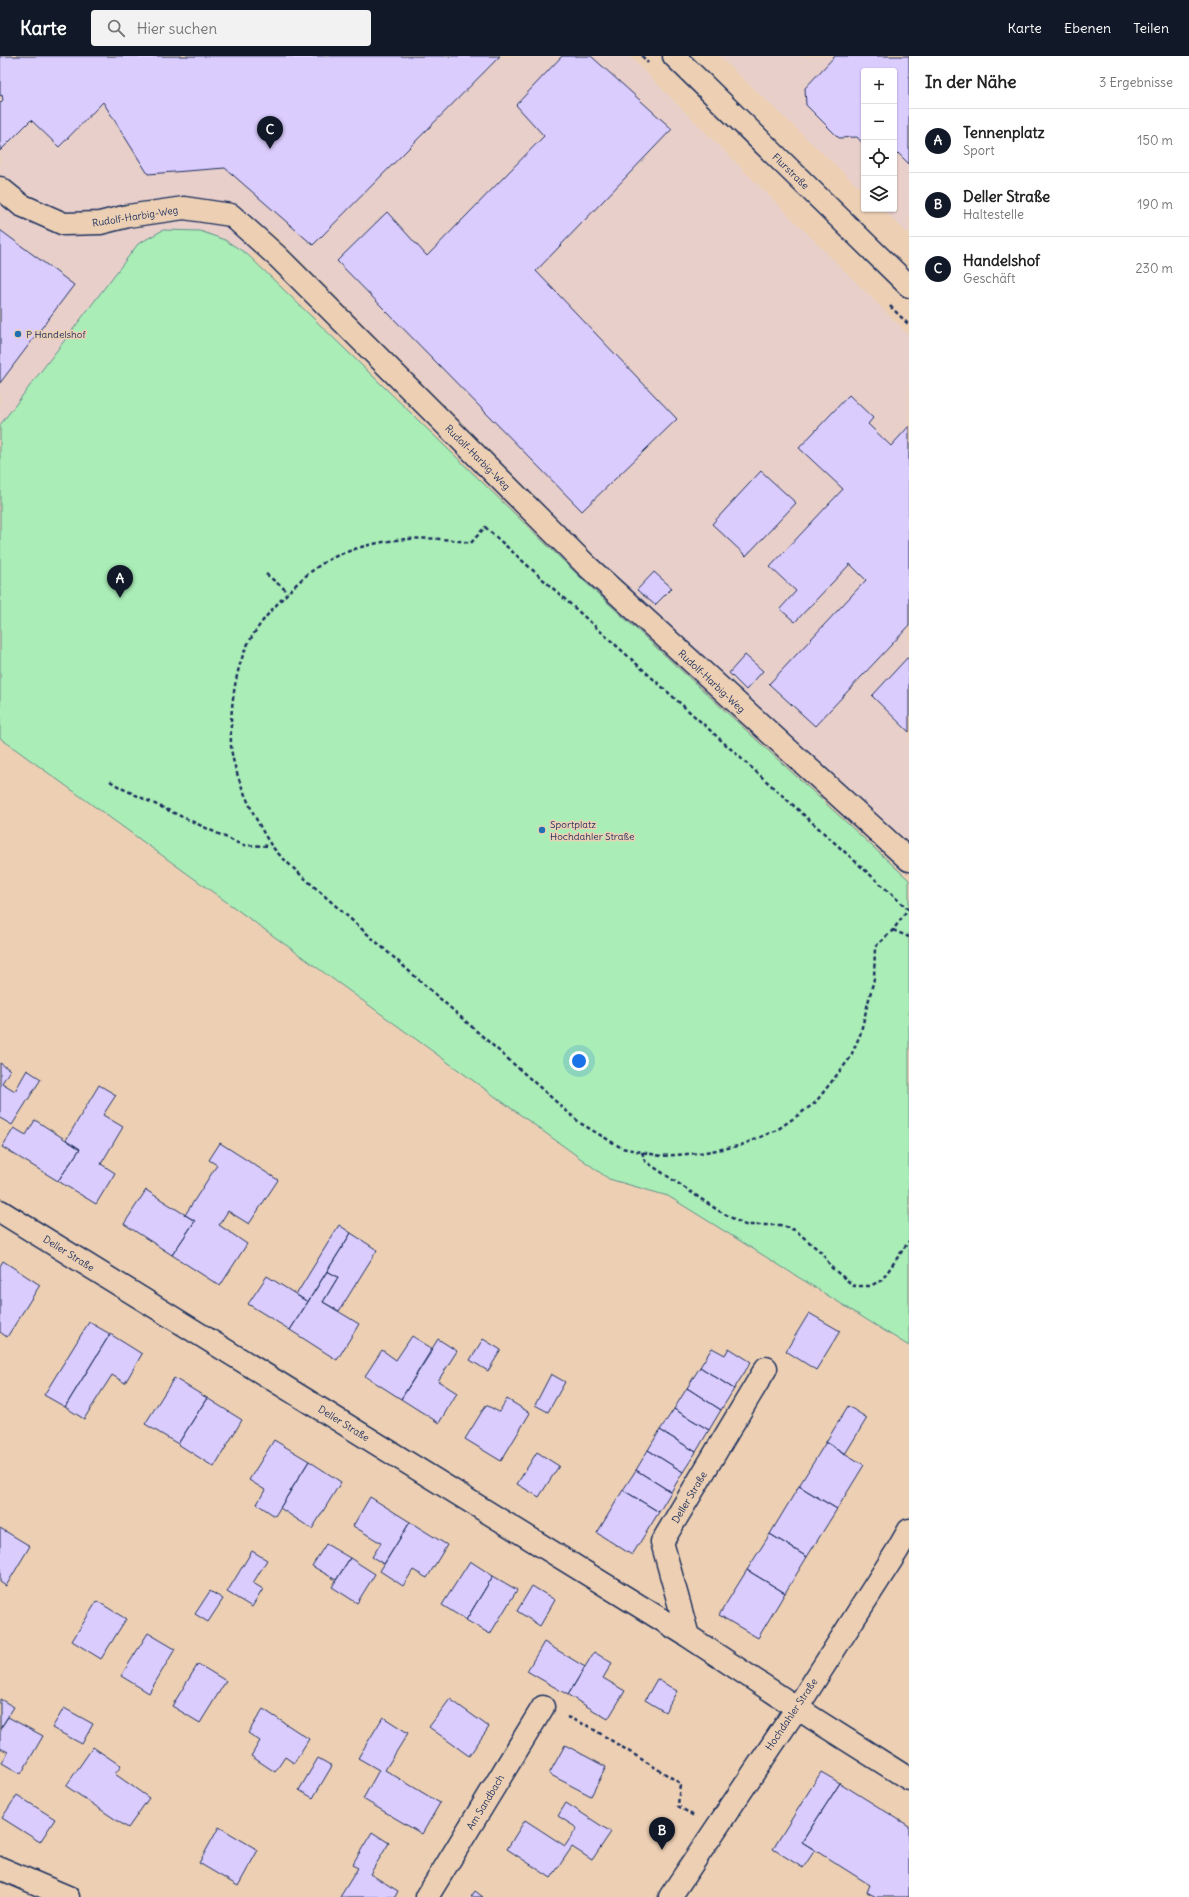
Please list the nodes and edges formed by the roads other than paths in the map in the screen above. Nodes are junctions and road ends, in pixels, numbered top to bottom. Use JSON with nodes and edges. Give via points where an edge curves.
{"nodes":[{"id":1,"x":674,"y":56,"type":"edge"},
{"id":2,"x":0,"y":188,"type":"edge"},
{"id":3,"x":909,"y":286,"type":"edge"},
{"id":4,"x":909,"y":860,"type":"edge"},
{"id":5,"x":0,"y":1210,"type":"edge"},
{"id":6,"x":766,"y":1368,"type":"dead end"},
{"id":7,"x":909,"y":1530,"type":"edge"},
{"id":8,"x":688,"y":1636,"type":"junction"},
{"id":9,"x":543,"y":1707,"type":"road end"},
{"id":10,"x":797,"y":1708,"type":"junction"},
{"id":11,"x":909,"y":1779,"type":"edge"},
{"id":12,"x":0,"y":1868,"type":"edge"},
{"id":13,"x":68,"y":1897,"type":"edge"},
{"id":14,"x":427,"y":1897,"type":"edge"},
{"id":15,"x":670,"y":1897,"type":"edge"}],
"edges":[{"from":1,"to":3,"type":"street","name":"Flurstraße"},
{"from":2,"to":4,"type":"street","name":"Rudolf-Harbig-Weg","via":[[21,205],[64,224],[100,223],[184,208],[231,215],[278,257],[586,566]]},
{"from":5,"to":8,"type":"street","name":"Deller Straße"},
{"from":6,"to":8,"type":"street","name":"Deller Straße","via":[[662,1542]]},
{"from":7,"to":10,"type":"street","name":"Hochdahler Straße"},
{"from":8,"to":10,"type":"street","name":"Deller Straße"},
{"from":9,"to":14,"type":"street","name":"Am Sandbach"},
{"from":10,"to":11,"type":"street","name":"Deller Straße"},
{"from":10,"to":15,"type":"street","name":"Hochdahler Straße"},
{"from":12,"to":13,"type":"street"}]}
